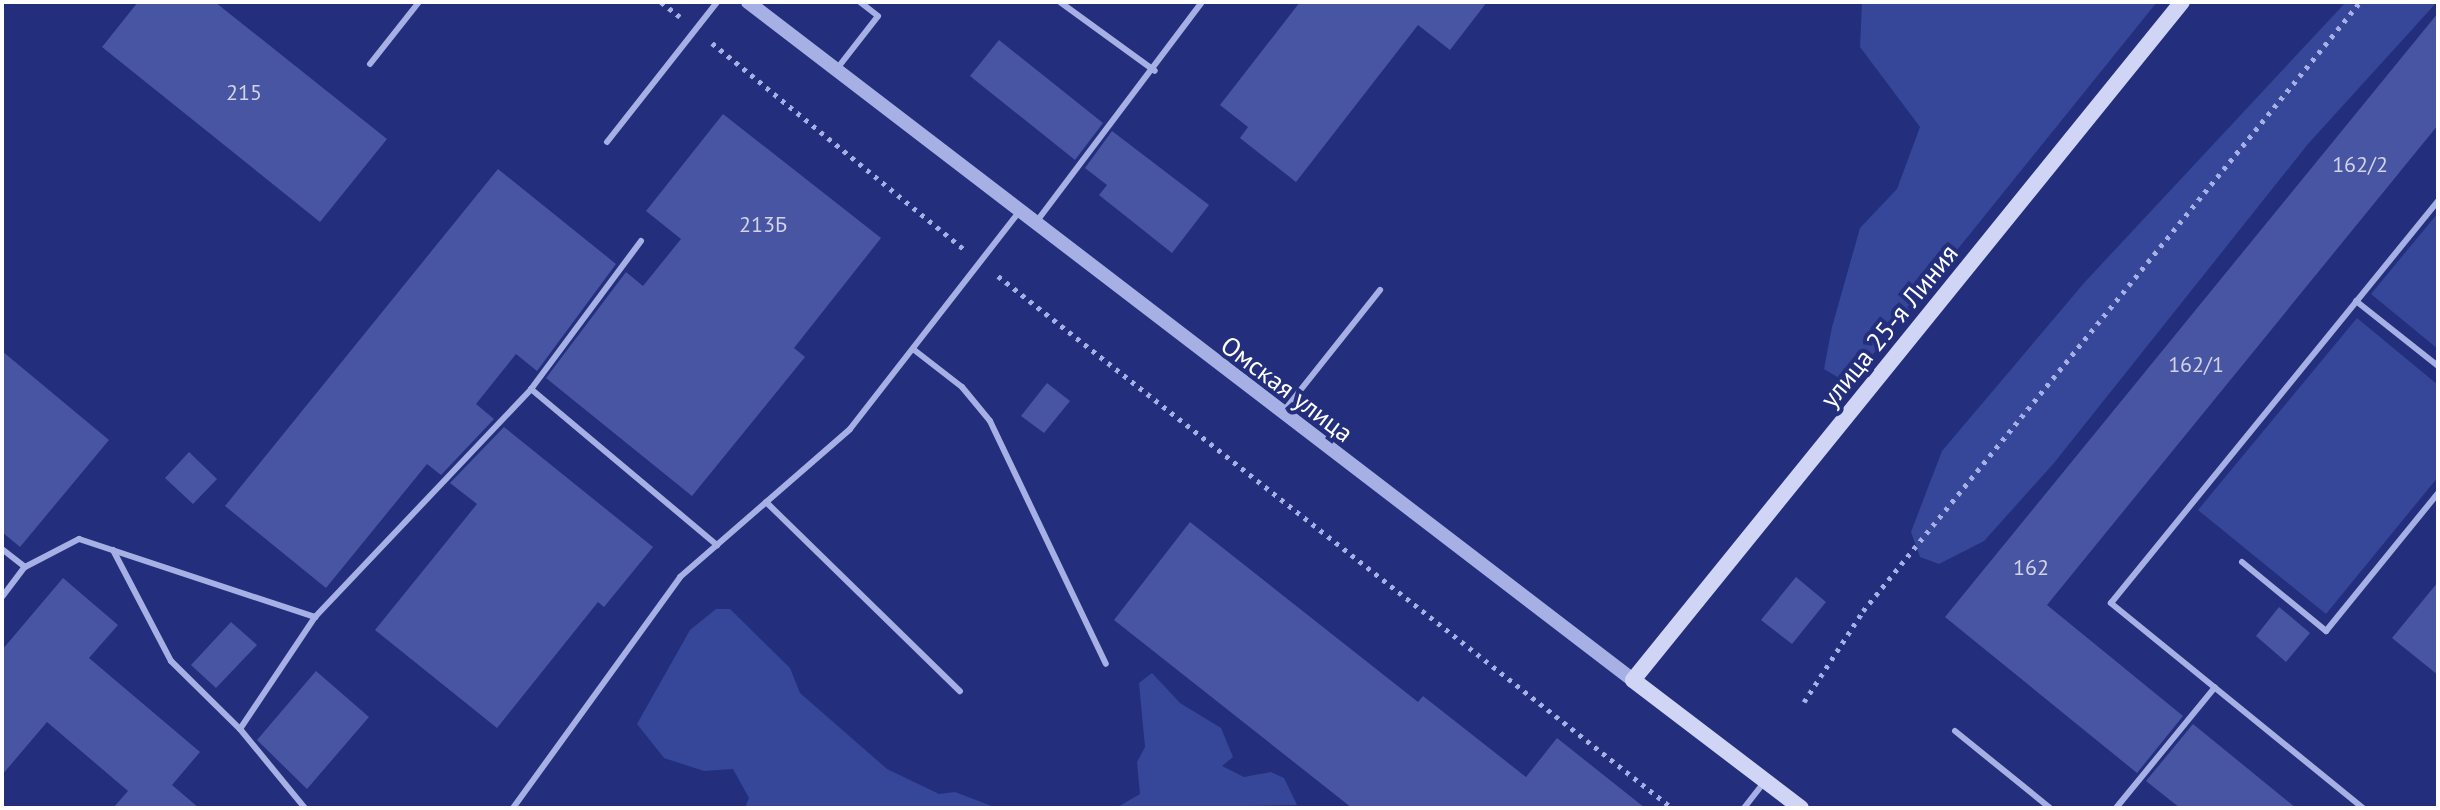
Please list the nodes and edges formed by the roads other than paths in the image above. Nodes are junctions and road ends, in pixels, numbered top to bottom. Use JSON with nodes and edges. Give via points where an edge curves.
{"nodes":[{"id":1,"x":419,"y":2,"type":"edge"},
{"id":2,"x":717,"y":2,"type":"edge"},
{"id":3,"x":748,"y":2,"type":"edge"},
{"id":4,"x":860,"y":2,"type":"edge"},
{"id":5,"x":870,"y":2,"type":"edge"},
{"id":6,"x":1060,"y":2,"type":"edge"},
{"id":7,"x":1202,"y":2,"type":"edge"},
{"id":8,"x":2182,"y":2,"type":"edge"},
{"id":9,"x":878,"y":16,"type":"junction"},
{"id":10,"x":370,"y":64,"type":"dead end"},
{"id":11,"x":836,"y":70,"type":"junction"},
{"id":12,"x":1155,"y":71,"type":"junction"},
{"id":13,"x":607,"y":142,"type":"dead end"},
{"id":14,"x":2438,"y":201,"type":"edge"},
{"id":15,"x":1019,"y":212,"type":"junction"},
{"id":16,"x":1035,"y":224,"type":"junction"},
{"id":17,"x":641,"y":241,"type":"dead end"},
{"id":18,"x":1380,"y":290,"type":"dead end"},
{"id":19,"x":2356,"y":301,"type":"junction"},
{"id":20,"x":913,"y":349,"type":"junction"},
{"id":21,"x":2438,"y":366,"type":"edge"},
{"id":22,"x":531,"y":389,"type":"junction"},
{"id":23,"x":1281,"y":415,"type":"junction"},
{"id":24,"x":2438,"y":493,"type":"edge"},
{"id":25,"x":766,"y":502,"type":"junction"},
{"id":26,"x":717,"y":545,"type":"junction"},
{"id":27,"x":2,"y":549,"type":"edge"},
{"id":28,"x":113,"y":550,"type":"junction"},
{"id":29,"x":2242,"y":562,"type":"dead end"},
{"id":30,"x":25,"y":567,"type":"junction"},
{"id":31,"x":2,"y":597,"type":"edge"},
{"id":32,"x":315,"y":617,"type":"junction"},
{"id":33,"x":1106,"y":664,"type":"dead end"},
{"id":34,"x":1633,"y":680,"type":"junction"},
{"id":35,"x":2215,"y":687,"type":"junction"},
{"id":36,"x":960,"y":691,"type":"dead end"},
{"id":37,"x":240,"y":729,"type":"junction"},
{"id":38,"x":1955,"y":731,"type":"dead end"},
{"id":39,"x":1765,"y":781,"type":"junction"},
{"id":40,"x":305,"y":808,"type":"edge"},
{"id":41,"x":513,"y":808,"type":"edge"},
{"id":42,"x":1744,"y":808,"type":"edge"},
{"id":43,"x":1801,"y":808,"type":"edge"},
{"id":44,"x":2050,"y":808,"type":"edge"},
{"id":45,"x":2116,"y":808,"type":"edge"},
{"id":46,"x":2363,"y":808,"type":"edge"}],
"edges":[{"from":1,"to":10,"type":"lane"},
{"from":2,"to":13,"type":"lane"},
{"from":3,"to":11,"type":"street","name":"Омская улица"},
{"from":4,"to":9,"type":"lane"},
{"from":5,"to":9,"type":"lane"},
{"from":6,"to":12,"type":"lane"},
{"from":7,"to":12,"type":"lane"},
{"from":8,"to":34,"type":"main road","name":"улица 25-я Линия"},
{"from":9,"to":11,"type":"lane"},
{"from":11,"to":15,"type":"street","name":"Омская улица"},
{"from":12,"to":16,"type":"lane"},
{"from":14,"to":19,"type":"lane"},
{"from":15,"to":16,"type":"street","name":"Омская улица"},
{"from":15,"to":20,"type":"lane"},
{"from":16,"to":23,"type":"street","name":"Омская улица"},
{"from":17,"to":22,"type":"lane"},
{"from":18,"to":23,"type":"lane"},
{"from":19,"to":21,"type":"lane"},
{"from":19,"to":35,"type":"lane","via":[[2111,603]]},
{"from":20,"to":25,"type":"lane","via":[[850,429]]},
{"from":20,"to":33,"type":"lane","via":[[962,387],[990,421]]},
{"from":22,"to":26,"type":"lane"},
{"from":22,"to":32,"type":"lane"},
{"from":23,"to":34,"type":"street","name":"Омская улица"},
{"from":24,"to":29,"type":"lane","via":[[2326,631]]},
{"from":25,"to":26,"type":"lane"},
{"from":25,"to":36,"type":"lane"},
{"from":26,"to":41,"type":"lane","via":[[680,577]]},
{"from":27,"to":30,"type":"lane"},
{"from":28,"to":30,"type":"lane","via":[[79,539]]},
{"from":28,"to":32,"type":"lane"},
{"from":28,"to":37,"type":"lane","via":[[171,661]]},
{"from":30,"to":31,"type":"lane"},
{"from":32,"to":37,"type":"lane"},
{"from":34,"to":39,"type":"main road","name":"Омская улица"},
{"from":35,"to":45,"type":"lane"},
{"from":35,"to":46,"type":"lane"},
{"from":37,"to":40,"type":"lane"},
{"from":38,"to":44,"type":"lane"},
{"from":39,"to":42,"type":"lane"},
{"from":39,"to":43,"type":"main road","name":"Омская улица"}]}
